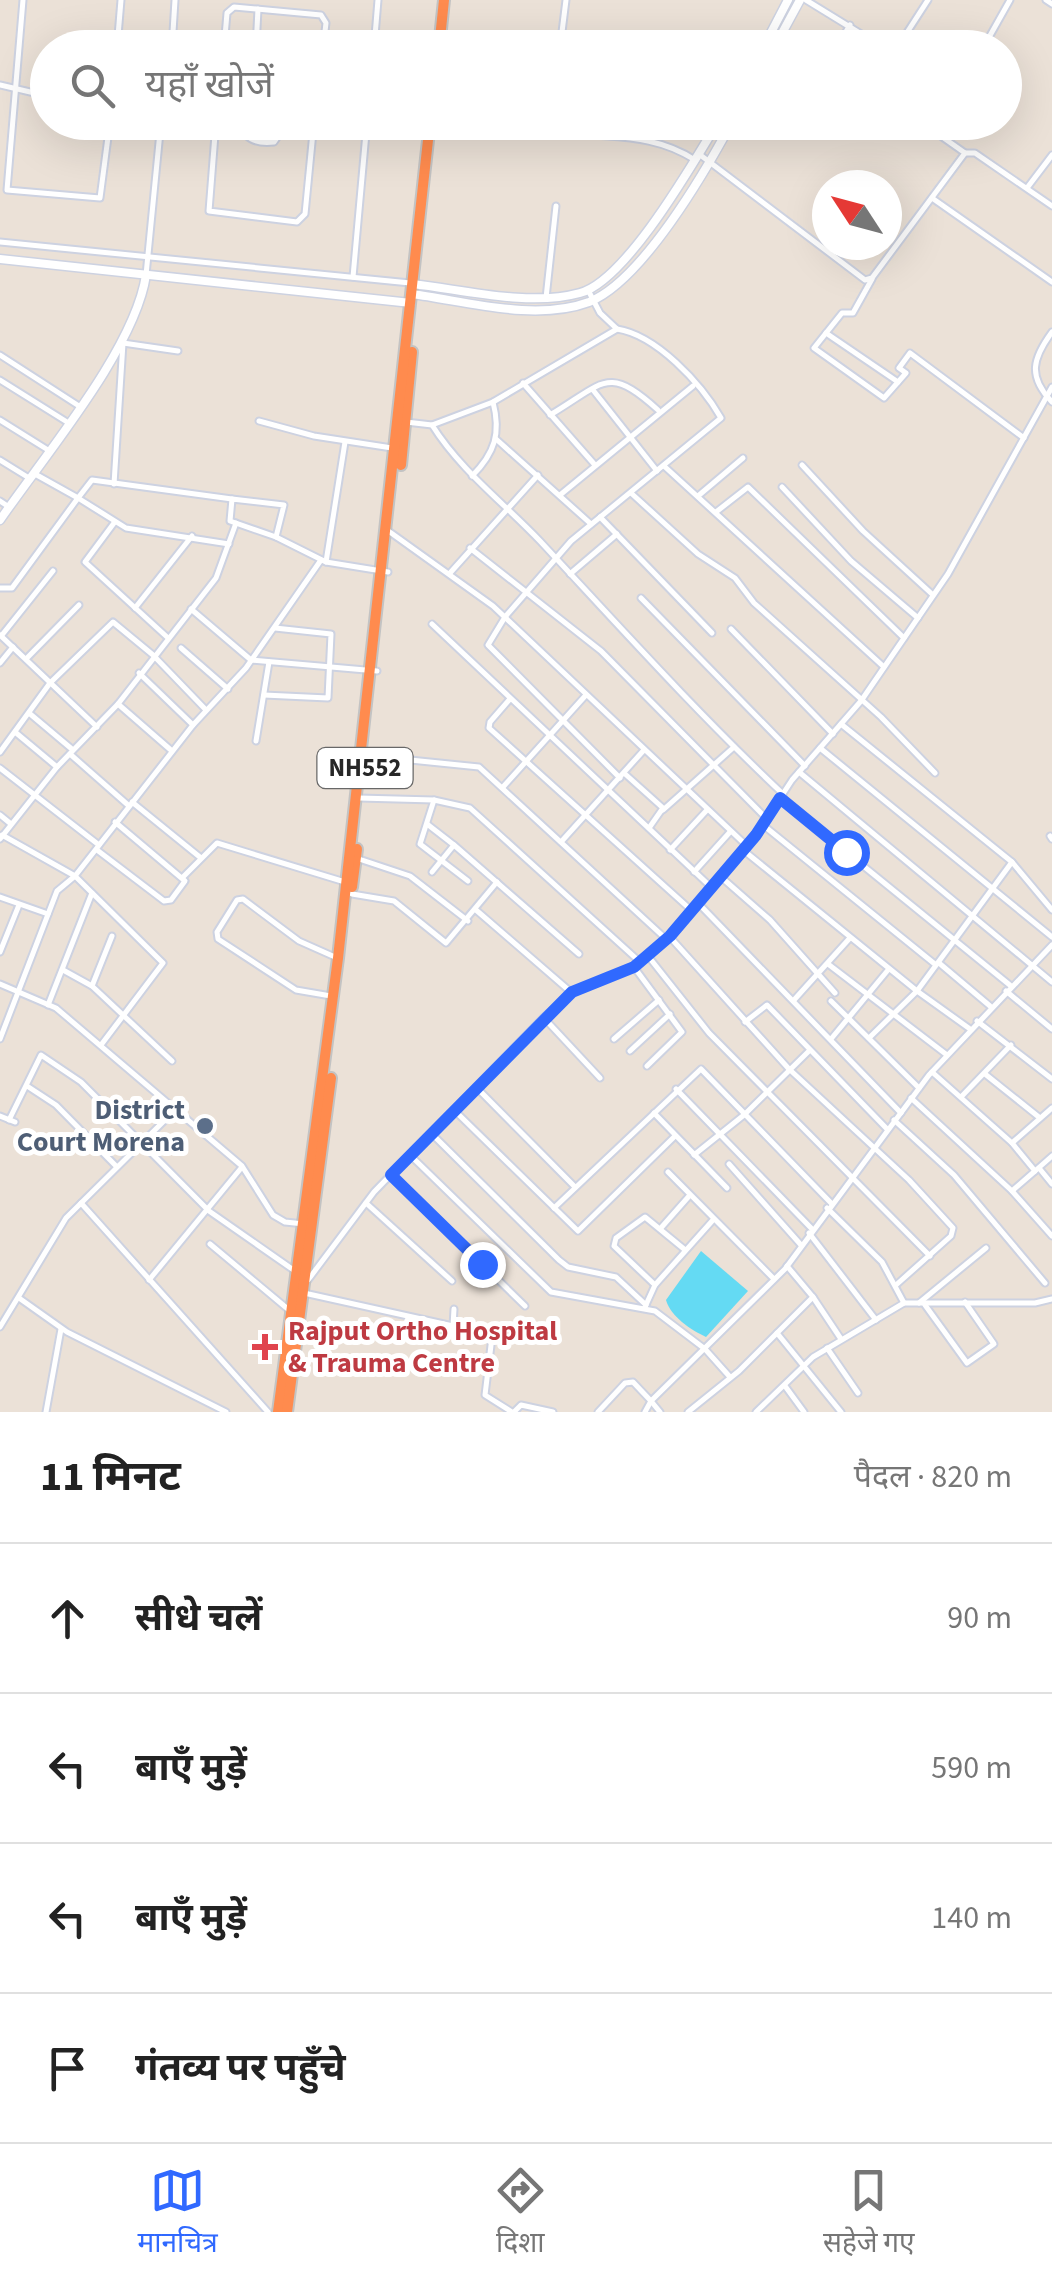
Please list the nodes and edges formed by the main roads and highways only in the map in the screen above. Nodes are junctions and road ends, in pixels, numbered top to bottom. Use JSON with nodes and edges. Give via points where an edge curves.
{"nodes":[{"id":1,"x":447,"y":0,"type":"edge"},
{"id":2,"x":444,"y":30,"type":"edge"},
{"id":3,"x":431,"y":140,"type":"edge"},
{"id":4,"x":402,"y":421,"type":"junction"},
{"id":5,"x":390,"y":530,"type":"junction"},
{"id":6,"x":359,"y":798,"type":"junction"},
{"id":7,"x":308,"y":1225,"type":"junction"},
{"id":8,"x":299,"y":1285,"type":"junction"},
{"id":9,"x":278,"y":1412,"type":"edge"},
{"id":10,"x":287,"y":1412,"type":"edge"}],
"edges":[{"from":1,"to":2,"type":"highway"},
{"from":3,"to":4,"type":"highway","number":"NH552"},
{"from":4,"to":5,"type":"highway","number":"NH552"},
{"from":4,"to":5,"type":"highway","number":"NH552"},
{"from":5,"to":6,"type":"highway","number":"NH552"},
{"from":6,"to":7,"type":"highway","number":"NH552"},
{"from":6,"to":7,"type":"highway","number":"NH552"},
{"from":7,"to":8,"type":"highway","number":"NH552"},
{"from":8,"to":9,"type":"highway","number":"NH552"},
{"from":8,"to":10,"type":"highway","number":"NH552"}]}
